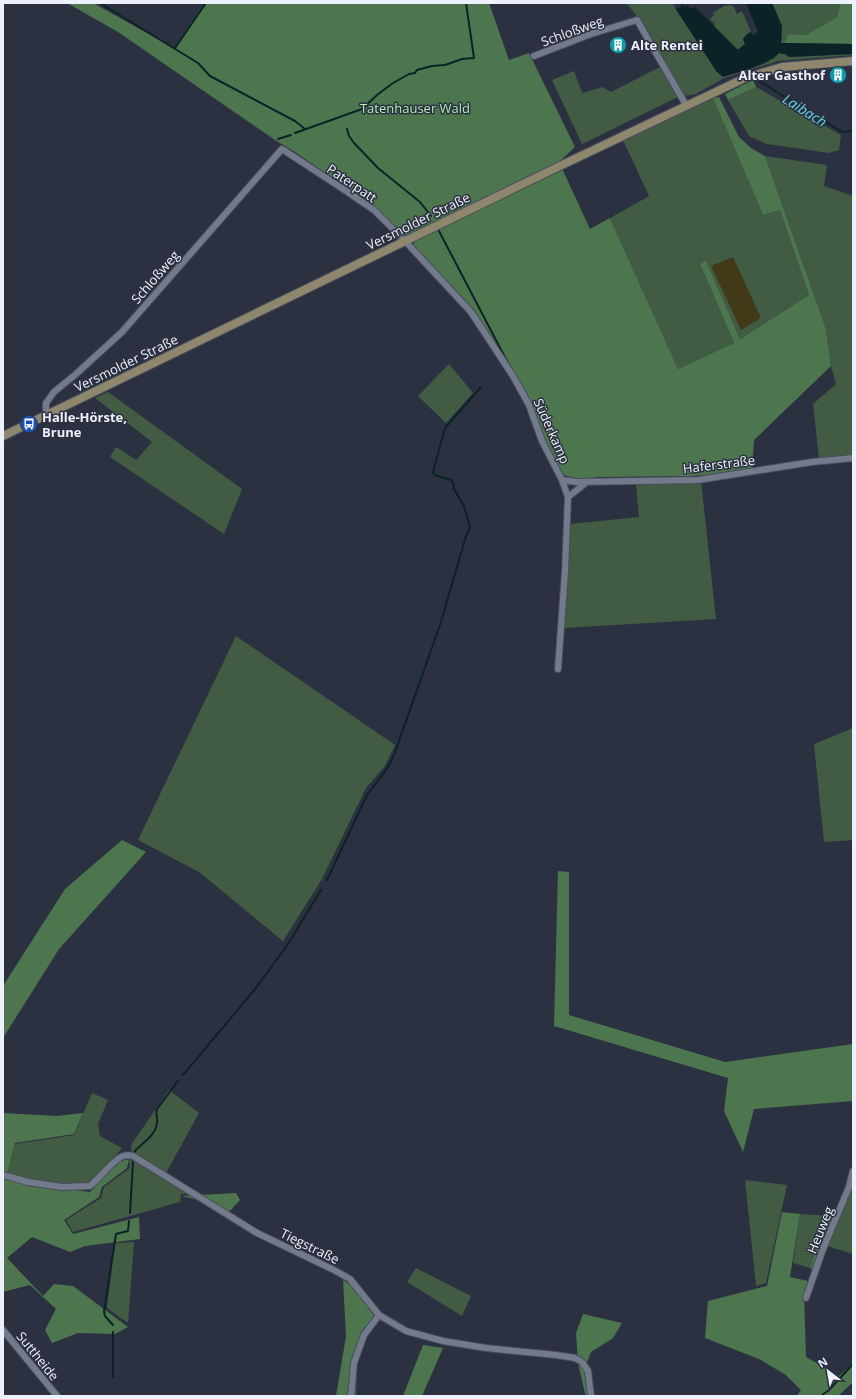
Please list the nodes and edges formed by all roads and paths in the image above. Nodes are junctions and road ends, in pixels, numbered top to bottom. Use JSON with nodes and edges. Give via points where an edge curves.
{"nodes":[{"id":1,"x":534,"y":56,"type":"dead end"},
{"id":2,"x":853,"y":61,"type":"edge"},
{"id":3,"x":686,"y":105,"type":"junction"},
{"id":4,"x":282,"y":149,"type":"joint"},
{"id":5,"x":405,"y":241,"type":"junction"},
{"id":6,"x":46,"y":416,"type":"junction"},
{"id":7,"x":3,"y":436,"type":"edge"},
{"id":8,"x":853,"y":458,"type":"edge"},
{"id":9,"x":562,"y":480,"type":"junction"},
{"id":10,"x":587,"y":482,"type":"junction"},
{"id":11,"x":568,"y":497,"type":"junction"},
{"id":12,"x":558,"y":669,"type":"dead end"},
{"id":13,"x":853,"y":1171,"type":"edge"},
{"id":14,"x":3,"y":1175,"type":"edge"},
{"id":15,"x":806,"y":1298,"type":"dead end"},
{"id":16,"x":379,"y":1315,"type":"junction"},
{"id":17,"x":3,"y":1330,"type":"edge"},
{"id":18,"x":56,"y":1396,"type":"edge"},
{"id":19,"x":351,"y":1396,"type":"edge"},
{"id":20,"x":591,"y":1396,"type":"edge"}],
"edges":[{"from":1,"to":3,"type":"street","name":"Schloßweg","via":[[637,20]]},
{"from":2,"to":3,"type":"main road","name":"Versmolder Straße","via":[[782,67],[763,72]]},
{"from":3,"to":5,"type":"main road","name":"Versmolder Straße"},
{"from":4,"to":5,"type":"street","name":"Paterpatt","via":[[374,210]]},
{"from":4,"to":6,"type":"street","name":"Schloßweg","via":[[122,332],[54,392],[46,403]]},
{"from":5,"to":6,"type":"main road","name":"Versmolder Straße"},
{"from":5,"to":9,"type":"street","name":"Süderkamp","via":[[471,312],[497,351],[529,405],[542,441]]},
{"from":6,"to":7,"type":"main road","name":"Versmolder Straße"},
{"from":8,"to":10,"type":"street","name":"Haferstraße","via":[[698,480]]},
{"from":9,"to":10,"type":"street","name":"Haferstraße"},
{"from":9,"to":11,"type":"street","name":"Süderkamp"},
{"from":10,"to":11,"type":"street"},
{"from":11,"to":12,"type":"street","name":"Süderkamp"},
{"from":13,"to":15,"type":"street","name":"Heuweg"},
{"from":14,"to":16,"type":"street","name":"Tiegstraße","via":[[62,1187],[90,1186],[117,1159],[124,1155],[133,1156],[257,1233],[350,1279]]},
{"from":16,"to":19,"type":"street","via":[[364,1335],[354,1363]]},
{"from":16,"to":20,"type":"street","name":"Tiegstraße","via":[[406,1331],[443,1342],[575,1358],[582,1362],[588,1371]]},
{"from":17,"to":18,"type":"street","name":"Suttheide"}]}
